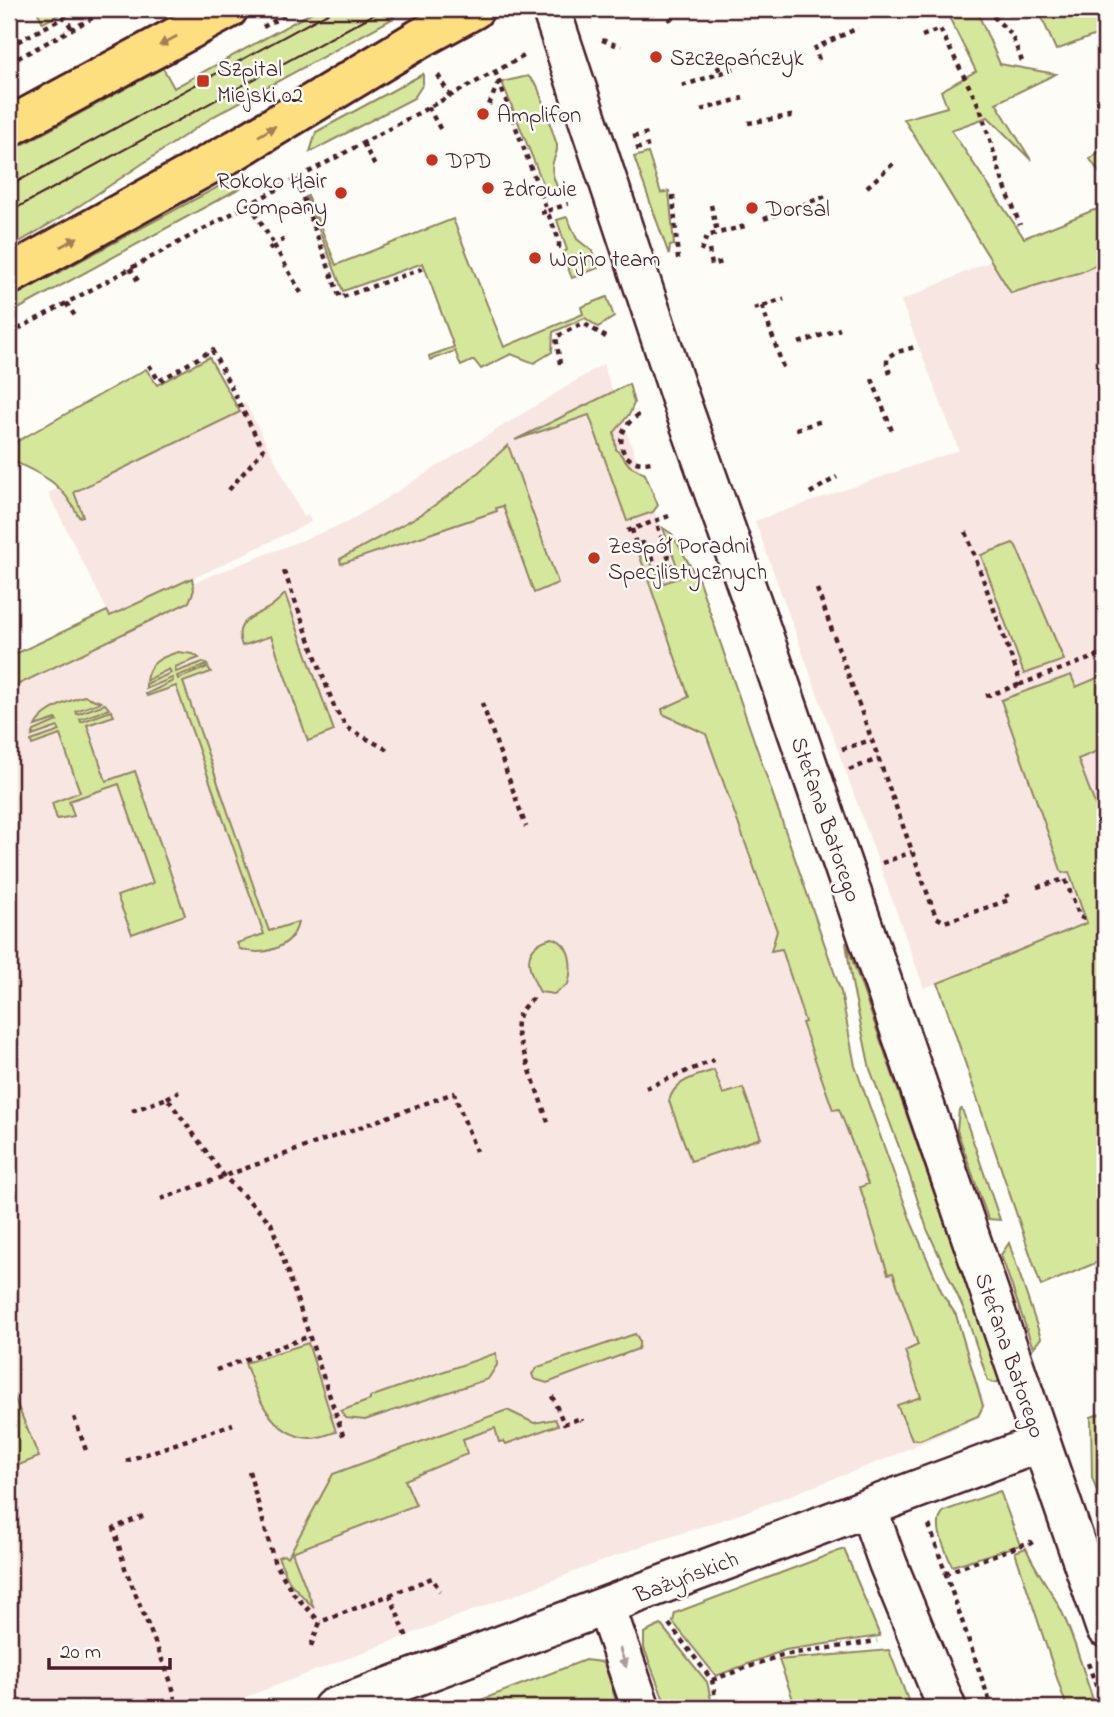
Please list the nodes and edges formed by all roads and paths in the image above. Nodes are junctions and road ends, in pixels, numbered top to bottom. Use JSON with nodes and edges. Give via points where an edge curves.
{"nodes":[{"id":1,"x":108,"y":9,"type":"edge"},
{"id":2,"x":228,"y":9,"type":"edge"},
{"id":3,"x":474,"y":9,"type":"edge"},
{"id":4,"x":665,"y":9,"type":"edge"},
{"id":5,"x":993,"y":16,"type":"dead end"},
{"id":6,"x":671,"y":21,"type":"dead end"},
{"id":7,"x":556,"y":22,"type":"edge"},
{"id":8,"x":858,"y":28,"type":"dead end"},
{"id":9,"x":72,"y":29,"type":"junction"},
{"id":10,"x":922,"y":36,"type":"dead end"},
{"id":11,"x":600,"y":40,"type":"dead end"},
{"id":12,"x":9,"y":46,"type":"edge"},
{"id":13,"x":621,"y":47,"type":"dead end"},
{"id":14,"x":713,"y":57,"type":"dead end"},
{"id":15,"x":819,"y":60,"type":"dead end"},
{"id":16,"x":1022,"y":61,"type":"dead end"},
{"id":17,"x":9,"y":62,"type":"edge"},
{"id":18,"x":739,"y":67,"type":"dead end"},
{"id":19,"x":495,"y":71,"type":"junction"},
{"id":20,"x":720,"y":73,"type":"junction"},
{"id":21,"x":499,"y":82,"type":"junction"},
{"id":22,"x":682,"y":86,"type":"dead end"},
{"id":23,"x":743,"y":99,"type":"dead end"},
{"id":24,"x":489,"y":105,"type":"dead end"},
{"id":25,"x":428,"y":107,"type":"junction"},
{"id":26,"x":701,"y":110,"type":"dead end"},
{"id":27,"x":796,"y":115,"type":"dead end"},
{"id":28,"x":748,"y":123,"type":"dead end"},
{"id":29,"x":9,"y":128,"type":"edge"},
{"id":30,"x":442,"y":132,"type":"dead end"},
{"id":31,"x":363,"y":143,"type":"junction"},
{"id":32,"x":527,"y":160,"type":"junction"},
{"id":33,"x":895,"y":162,"type":"dead end"},
{"id":34,"x":521,"y":163,"type":"dead end"},
{"id":35,"x":376,"y":168,"type":"dead end"},
{"id":36,"x":296,"y":179,"type":"junction"},
{"id":37,"x":867,"y":187,"type":"dead end"},
{"id":38,"x":673,"y":195,"type":"dead end"},
{"id":39,"x":829,"y":195,"type":"dead end"},
{"id":40,"x":250,"y":204,"type":"junction"},
{"id":41,"x":568,"y":204,"type":"dead end"},
{"id":42,"x":711,"y":205,"type":"dead end"},
{"id":43,"x":547,"y":211,"type":"junction"},
{"id":44,"x":541,"y":213,"type":"dead end"},
{"id":45,"x":764,"y":219,"type":"dead end"},
{"id":46,"x":1020,"y":225,"type":"dead end"},
{"id":47,"x":745,"y":226,"type":"dead end"},
{"id":48,"x":717,"y":232,"type":"junction"},
{"id":49,"x":555,"y":248,"type":"dead end"},
{"id":50,"x":709,"y":250,"type":"dead end"},
{"id":51,"x":701,"y":251,"type":"dead end"},
{"id":52,"x":678,"y":259,"type":"dead end"},
{"id":53,"x":726,"y":261,"type":"dead end"},
{"id":54,"x":130,"y":268,"type":"junction"},
{"id":55,"x":424,"y":268,"type":"dead end"},
{"id":56,"x":9,"y":275,"type":"edge"},
{"id":57,"x":138,"y":281,"type":"dead end"},
{"id":58,"x":301,"y":293,"type":"dead end"},
{"id":59,"x":785,"y":299,"type":"dead end"},
{"id":60,"x":66,"y":303,"type":"junction"},
{"id":61,"x":762,"y":306,"type":"junction"},
{"id":62,"x":754,"y":309,"type":"dead end"},
{"id":63,"x":75,"y":316,"type":"dead end"},
{"id":64,"x":840,"y":329,"type":"dead end"},
{"id":65,"x":9,"y":334,"type":"edge"},
{"id":66,"x":606,"y":337,"type":"dead end"},
{"id":67,"x":799,"y":343,"type":"dead end"},
{"id":68,"x":915,"y":347,"type":"dead end"},
{"id":69,"x":560,"y":364,"type":"dead end"},
{"id":70,"x":149,"y":365,"type":"dead end"},
{"id":71,"x":784,"y":370,"type":"dead end"},
{"id":72,"x":891,"y":374,"type":"dead end"},
{"id":73,"x":872,"y":379,"type":"dead end"},
{"id":74,"x":639,"y":415,"type":"dead end"},
{"id":75,"x":822,"y":421,"type":"dead end"},
{"id":76,"x":796,"y":429,"type":"dead end"},
{"id":77,"x":892,"y":432,"type":"dead end"},
{"id":78,"x":651,"y":462,"type":"dead end"},
{"id":79,"x":837,"y":477,"type":"dead end"},
{"id":80,"x":228,"y":491,"type":"dead end"},
{"id":81,"x":810,"y":493,"type":"dead end"},
{"id":82,"x":669,"y":516,"type":"dead end"},
{"id":83,"x":656,"y":521,"type":"junction"},
{"id":84,"x":967,"y":532,"type":"dead end"},
{"id":85,"x":284,"y":571,"type":"dead end"},
{"id":86,"x":817,"y":589,"type":"dead end"},
{"id":87,"x":1105,"y":653,"type":"edge"},
{"id":88,"x":1021,"y":684,"type":"junction"},
{"id":89,"x":986,"y":696,"type":"dead end"},
{"id":90,"x":482,"y":704,"type":"dead end"},
{"id":91,"x":871,"y":740,"type":"junction"},
{"id":92,"x":388,"y":750,"type":"dead end"},
{"id":93,"x":837,"y":751,"type":"dead end"},
{"id":94,"x":878,"y":759,"type":"junction"},
{"id":95,"x":844,"y":772,"type":"dead end"},
{"id":96,"x":526,"y":827,"type":"dead end"},
{"id":97,"x":912,"y":852,"type":"junction"},
{"id":98,"x":875,"y":866,"type":"dead end"},
{"id":99,"x":1037,"y":887,"type":"dead end"},
{"id":100,"x":1006,"y":894,"type":"dead end"},
{"id":101,"x":1085,"y":919,"type":"dead end"},
{"id":102,"x":533,"y":998,"type":"dead end"},
{"id":103,"x":714,"y":1060,"type":"dead end"},
{"id":104,"x":646,"y":1088,"type":"dead end"},
{"id":105,"x":179,"y":1091,"type":"dead end"},
{"id":106,"x":167,"y":1098,"type":"junction"},
{"id":107,"x":132,"y":1111,"type":"dead end"},
{"id":108,"x":549,"y":1125,"type":"dead end"},
{"id":109,"x":476,"y":1151,"type":"dead end"},
{"id":110,"x":225,"y":1177,"type":"junction"},
{"id":111,"x":161,"y":1199,"type":"dead end"},
{"id":112,"x":310,"y":1336,"type":"junction"},
{"id":113,"x":216,"y":1370,"type":"dead end"},
{"id":114,"x":552,"y":1396,"type":"dead end"},
{"id":115,"x":74,"y":1417,"type":"dead end"},
{"id":116,"x":582,"y":1421,"type":"dead end"},
{"id":117,"x":233,"y":1424,"type":"dead end"},
{"id":118,"x":344,"y":1438,"type":"dead end"},
{"id":119,"x":1041,"y":1443,"type":"junction"},
{"id":120,"x":88,"y":1453,"type":"dead end"},
{"id":121,"x":126,"y":1461,"type":"dead end"},
{"id":122,"x":249,"y":1471,"type":"dead end"},
{"id":123,"x":868,"y":1508,"type":"junction"},
{"id":124,"x":143,"y":1516,"type":"dead end"},
{"id":125,"x":929,"y":1523,"type":"dead end"},
{"id":126,"x":1030,"y":1542,"type":"dead end"},
{"id":127,"x":945,"y":1573,"type":"junction"},
{"id":128,"x":440,"y":1591,"type":"dead end"},
{"id":129,"x":390,"y":1595,"type":"junction"},
{"id":130,"x":606,"y":1607,"type":"junction"},
{"id":131,"x":662,"y":1615,"type":"dead end"},
{"id":132,"x":970,"y":1618,"type":"dead end"},
{"id":133,"x":962,"y":1621,"type":"junction"},
{"id":134,"x":320,"y":1622,"type":"junction"},
{"id":135,"x":1105,"y":1629,"type":"edge"},
{"id":136,"x":918,"y":1636,"type":"junction"},
{"id":137,"x":311,"y":1646,"type":"dead end"},
{"id":138,"x":410,"y":1647,"type":"dead end"},
{"id":139,"x":712,"y":1680,"type":"junction"},
{"id":140,"x":176,"y":1708,"type":"edge"},
{"id":141,"x":332,"y":1708,"type":"edge"},
{"id":142,"x":640,"y":1708,"type":"edge"},
{"id":143,"x":717,"y":1708,"type":"edge"},
{"id":144,"x":947,"y":1708,"type":"edge"},
{"id":145,"x":992,"y":1708,"type":"edge"}],
"edges":[{"from":1,"to":9,"type":"path"},
{"from":2,"to":29,"type":"main road","one_way":true},
{"from":56,"to":3,"type":"main road","one_way":true,"via":[[237,149]]},
{"from":4,"to":6,"type":"path"},
{"from":5,"to":16,"type":"path","via":[[1011,34]]},
{"from":7,"to":19,"type":"path"},
{"from":7,"to":119,"type":"street","name":"Stefana Batorego","via":[[677,390]]},
{"from":8,"to":15,"type":"path","via":[[815,48]]},
{"from":9,"to":12,"type":"path","via":[[65,17]]},
{"from":9,"to":17,"type":"path"},
{"from":10,"to":46,"type":"path","via":[[940,29],[980,108]]},
{"from":11,"to":13,"type":"path"},
{"from":14,"to":20,"type":"path"},
{"from":18,"to":20,"type":"path"},
{"from":19,"to":21,"type":"path"},
{"from":19,"to":25,"type":"path"},
{"from":20,"to":22,"type":"path"},
{"from":21,"to":24,"type":"path"},
{"from":21,"to":32,"type":"path"},
{"from":23,"to":26,"type":"path"},
{"from":25,"to":30,"type":"path"},
{"from":25,"to":31,"type":"path"},
{"from":27,"to":28,"type":"path"},
{"from":31,"to":35,"type":"path"},
{"from":31,"to":36,"type":"path"},
{"from":32,"to":34,"type":"path"},
{"from":32,"to":43,"type":"path"},
{"from":33,"to":37,"type":"path"},
{"from":36,"to":40,"type":"path"},
{"from":36,"to":55,"type":"path","via":[[340,298]]},
{"from":38,"to":52,"type":"path"},
{"from":39,"to":45,"type":"path"},
{"from":40,"to":54,"type":"path"},
{"from":40,"to":58,"type":"path"},
{"from":41,"to":43,"type":"path"},
{"from":42,"to":48,"type":"path"},
{"from":43,"to":44,"type":"path"},
{"from":43,"to":49,"type":"path","via":[[559,240]]},
{"from":47,"to":48,"type":"path"},
{"from":48,"to":51,"type":"path","via":[[707,236]]},
{"from":50,"to":53,"type":"path","via":[[712,265]]},
{"from":54,"to":57,"type":"path"},
{"from":54,"to":60,"type":"path"},
{"from":59,"to":61,"type":"path"},
{"from":60,"to":63,"type":"path"},
{"from":60,"to":65,"type":"path"},
{"from":61,"to":62,"type":"path"},
{"from":61,"to":71,"type":"path"},
{"from":64,"to":67,"type":"path"},
{"from":66,"to":69,"type":"path","via":[[583,323],[556,337]]},
{"from":68,"to":72,"type":"path","via":[[887,358]]},
{"from":70,"to":80,"type":"path","via":[[159,382],[212,350],[263,450]]},
{"from":73,"to":77,"type":"path"},
{"from":74,"to":78,"type":"path","via":[[623,429],[622,447],[631,461]]},
{"from":75,"to":76,"type":"path"},
{"from":79,"to":81,"type":"path"},
{"from":82,"to":83,"type":"path"},
{"from":83,"to":83,"type":"path","via":[[630,530],[636,545],[643,543],[664,577],[674,574]]},
{"from":84,"to":88,"type":"path"},
{"from":85,"to":92,"type":"path","via":[[335,709],[347,728]]},
{"from":86,"to":91,"type":"path"},
{"from":87,"to":88,"type":"path"},
{"from":88,"to":89,"type":"path"},
{"from":90,"to":96,"type":"path"},
{"from":91,"to":93,"type":"path"},
{"from":91,"to":94,"type":"path"},
{"from":94,"to":95,"type":"path"},
{"from":94,"to":97,"type":"path"},
{"from":97,"to":98,"type":"path"},
{"from":97,"to":100,"type":"path","via":[[940,920],[1009,900]]},
{"from":99,"to":101,"type":"path","via":[[1065,879],[1080,917]]},
{"from":102,"to":108,"type":"path","via":[[519,1012],[517,1032]]},
{"from":103,"to":104,"type":"path"},
{"from":105,"to":106,"type":"path"},
{"from":106,"to":107,"type":"path"},
{"from":106,"to":110,"type":"path"},
{"from":109,"to":110,"type":"path","via":[[454,1093]]},
{"from":110,"to":111,"type":"path"},
{"from":110,"to":112,"type":"path","via":[[271,1223]]},
{"from":112,"to":113,"type":"path"},
{"from":112,"to":118,"type":"path"},
{"from":114,"to":116,"type":"path","via":[[564,1424]]},
{"from":115,"to":120,"type":"path"},
{"from":117,"to":121,"type":"path"},
{"from":119,"to":123,"type":"street","name":"Bażyńskich"},
{"from":119,"to":135,"type":"street","name":"Stefana Batorego"},
{"from":122,"to":134,"type":"path","via":[[274,1561],[293,1593]]},
{"from":123,"to":130,"type":"street","name":"Bażyńskich"},
{"from":123,"to":136,"type":"street"},
{"from":124,"to":140,"type":"path","via":[[114,1528]]},
{"from":125,"to":127,"type":"path"},
{"from":126,"to":127,"type":"path"},
{"from":127,"to":133,"type":"path"},
{"from":128,"to":129,"type":"path","via":[[432,1578]]},
{"from":129,"to":134,"type":"path"},
{"from":129,"to":138,"type":"path"},
{"from":130,"to":141,"type":"street","name":"Bażyńskich"},
{"from":130,"to":142,"type":"street","one_way":true},
{"from":131,"to":139,"type":"path"},
{"from":132,"to":133,"type":"path"},
{"from":133,"to":145,"type":"path"},
{"from":134,"to":137,"type":"path"},
{"from":136,"to":139,"type":"path","via":[[782,1654]]},
{"from":136,"to":144,"type":"street"},
{"from":139,"to":143,"type":"path"}]}
